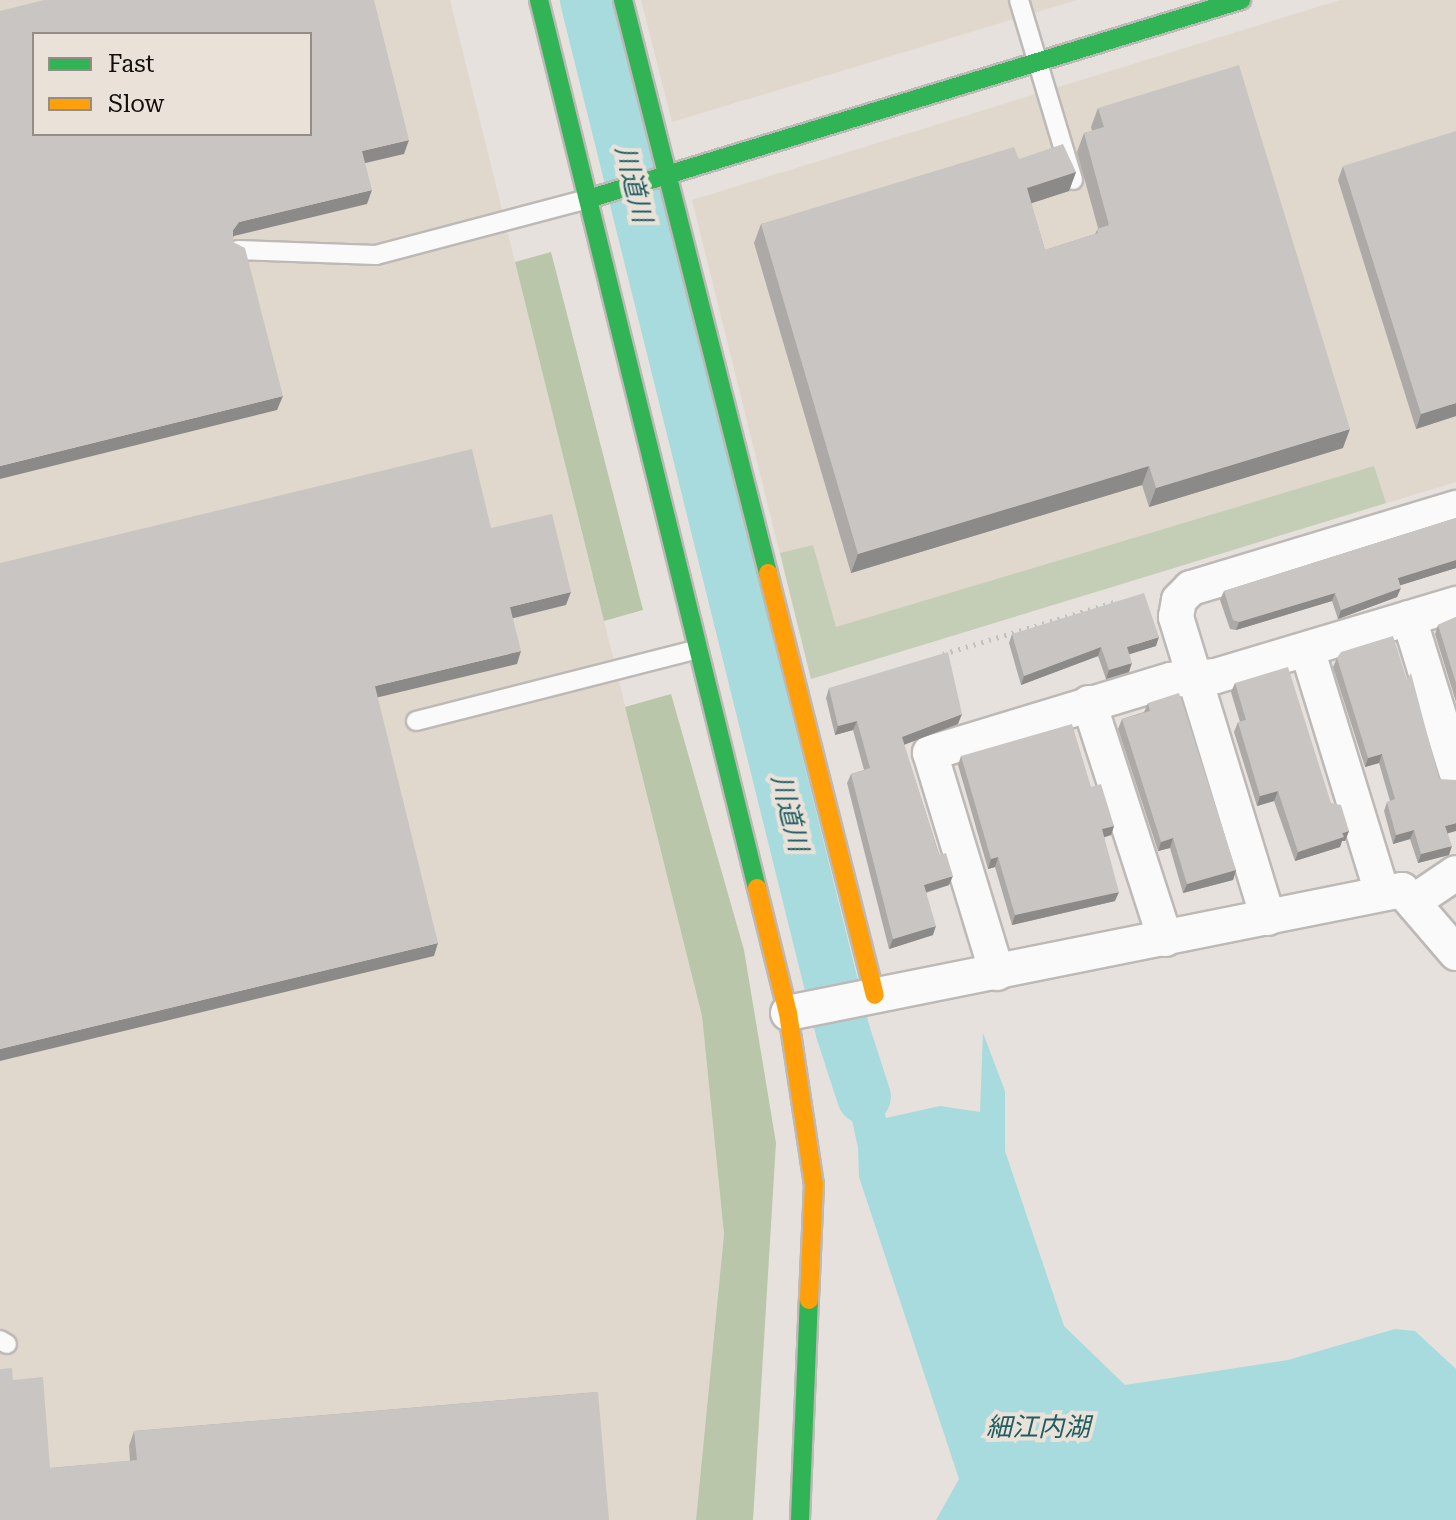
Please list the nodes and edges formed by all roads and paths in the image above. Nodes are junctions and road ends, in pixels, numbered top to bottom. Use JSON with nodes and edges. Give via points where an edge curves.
{"nodes":[{"id":1,"x":539,"y":0,"type":"edge"},
{"id":2,"x":623,"y":0,"type":"edge"},
{"id":3,"x":1019,"y":0,"type":"edge"},
{"id":4,"x":1241,"y":0,"type":"edge"},
{"id":5,"x":1038,"y":62,"type":"junction"},
{"id":6,"x":662,"y":174,"type":"junction"},
{"id":7,"x":1073,"y":180,"type":"edge"},
{"id":8,"x":588,"y":199,"type":"junction"},
{"id":9,"x":238,"y":250,"type":"edge"},
{"id":10,"x":1456,"y":508,"type":"edge"},
{"id":11,"x":1127,"y":598,"type":"edge"},
{"id":12,"x":1456,"y":604,"type":"edge"},
{"id":13,"x":1409,"y":618,"type":"junction"},
{"id":14,"x":701,"y":648,"type":"junction"},
{"id":15,"x":1307,"y":649,"type":"junction"},
{"id":16,"x":934,"y":657,"type":"edge"},
{"id":17,"x":1194,"y":678,"type":"junction"},
{"id":18,"x":1089,"y":703,"type":"junction"},
{"id":19,"x":416,"y":721,"type":"dead end"},
{"id":20,"x":1456,"y":771,"type":"edge"},
{"id":21,"x":1456,"y":873,"type":"edge"},
{"id":22,"x":1382,"y":893,"type":"junction"},
{"id":23,"x":1416,"y":900,"type":"junction"},
{"id":24,"x":1268,"y":918,"type":"junction"},
{"id":25,"x":1165,"y":939,"type":"junction"},
{"id":26,"x":1456,"y":953,"type":"edge"},
{"id":27,"x":997,"y":973,"type":"junction"},
{"id":28,"x":869,"y":996,"type":"junction"},
{"id":29,"x":802,"y":1010,"type":"junction"},
{"id":30,"x":800,"y":1520,"type":"edge"}],
"edges":[{"from":1,"to":8,"type":"street"},
{"from":2,"to":6,"type":"street"},
{"from":3,"to":5,"type":"lane"},
{"from":4,"to":5,"type":"street"},
{"from":5,"to":6,"type":"street"},
{"from":5,"to":7,"type":"lane"},
{"from":6,"to":8,"type":"street"},
{"from":6,"to":28,"type":"street"},
{"from":8,"to":9,"type":"lane","via":[[376,255]]},
{"from":8,"to":14,"type":"street"},
{"from":10,"to":17,"type":"street","via":[[1191,588],[1179,600],[1176,617]]},
{"from":11,"to":16,"type":"path"},
{"from":12,"to":13,"type":"street"},
{"from":13,"to":15,"type":"street"},
{"from":13,"to":20,"type":"street"},
{"from":14,"to":19,"type":"lane"},
{"from":14,"to":29,"type":"street"},
{"from":15,"to":17,"type":"street"},
{"from":15,"to":22,"type":"street"},
{"from":17,"to":18,"type":"street"},
{"from":17,"to":24,"type":"street"},
{"from":18,"to":25,"type":"street"},
{"from":18,"to":27,"type":"street","via":[[930,753]]},
{"from":21,"to":23,"type":"street"},
{"from":22,"to":23,"type":"street","via":[[1405,890]]},
{"from":22,"to":24,"type":"street"},
{"from":23,"to":26,"type":"street"},
{"from":24,"to":25,"type":"street"},
{"from":25,"to":27,"type":"street"},
{"from":27,"to":28,"type":"street"},
{"from":28,"to":29,"type":"street"},
{"from":29,"to":30,"type":"street","via":[[814,1184]]}]}
